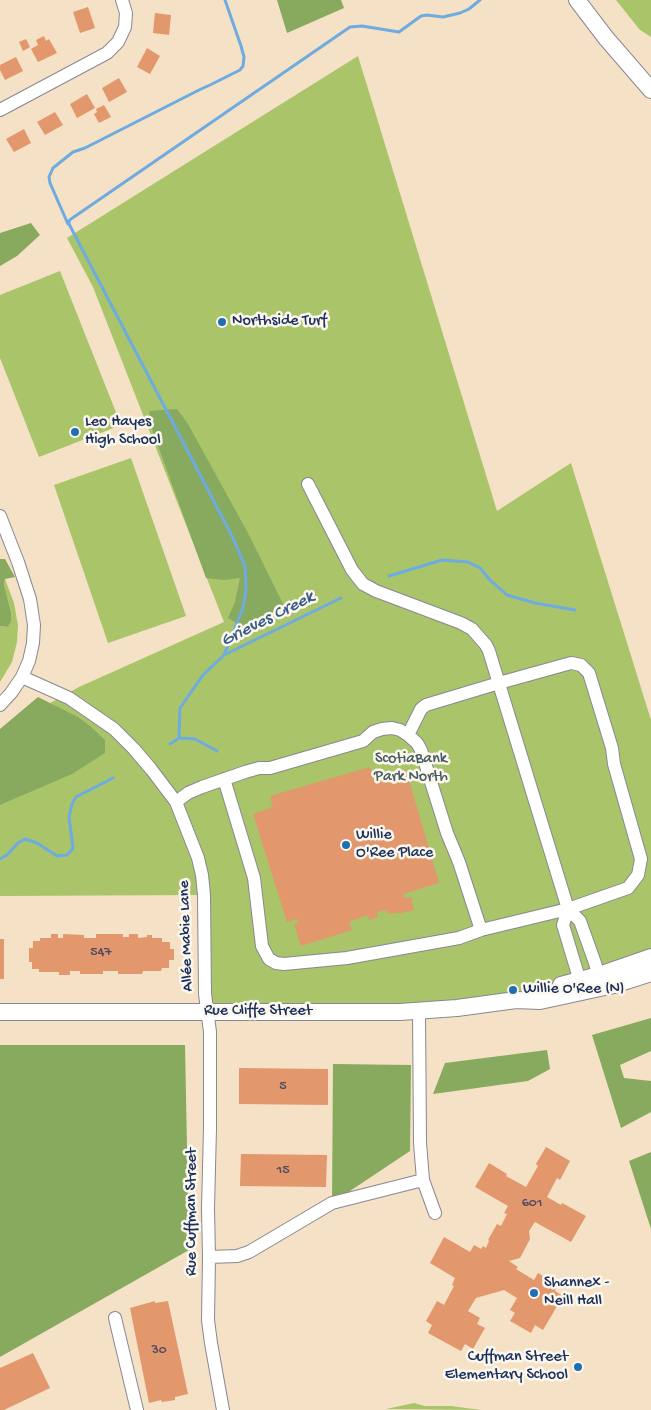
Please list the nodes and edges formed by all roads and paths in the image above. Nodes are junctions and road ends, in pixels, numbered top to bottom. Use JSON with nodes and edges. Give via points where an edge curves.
{"nodes":[{"id":1,"x":122,"y":0,"type":"edge"},
{"id":2,"x":577,"y":0,"type":"edge"},
{"id":3,"x":651,"y":90,"type":"edge"},
{"id":4,"x":0,"y":110,"type":"edge"},
{"id":5,"x":308,"y":484,"type":"dead end"},
{"id":6,"x":0,"y":516,"type":"edge"},
{"id":7,"x":22,"y":677,"type":"junction"},
{"id":8,"x":499,"y":683,"type":"junction"},
{"id":9,"x":0,"y":705,"type":"edge"},
{"id":10,"x":408,"y":735,"type":"junction"},
{"id":11,"x":224,"y":779,"type":"junction"},
{"id":12,"x":176,"y":802,"type":"junction"},
{"id":13,"x":568,"y":908,"type":"junction"},
{"id":14,"x":481,"y":930,"type":"junction"},
{"id":15,"x":651,"y":957,"type":"edge"},
{"id":16,"x":651,"y":973,"type":"edge"},
{"id":17,"x":599,"y":975,"type":"junction"},
{"id":18,"x":582,"y":986,"type":"junction"},
{"id":19,"x":419,"y":1010,"type":"junction"},
{"id":20,"x":0,"y":1012,"type":"edge"},
{"id":21,"x":207,"y":1012,"type":"junction"},
{"id":22,"x":423,"y":1180,"type":"junction"},
{"id":23,"x":435,"y":1213,"type":"dead end"},
{"id":24,"x":209,"y":1257,"type":"junction"},
{"id":25,"x":116,"y":1318,"type":"dead end"},
{"id":26,"x":137,"y":1410,"type":"edge"},
{"id":27,"x":223,"y":1410,"type":"edge"}],
"edges":[{"from":1,"to":4,"type":"street","via":[[126,13],[125,27],[118,42],[107,53]]},
{"from":2,"to":3,"type":"main road"},
{"from":5,"to":8,"type":"street","via":[[357,578],[376,592],[472,629],[489,651]]},
{"from":6,"to":7,"type":"street","via":[[30,599],[34,625],[33,644]]},
{"from":7,"to":9,"type":"street"},
{"from":7,"to":12,"type":"street","name":"Allée Mabie Lane","via":[[69,698],[114,729]]},
{"from":8,"to":10,"type":"street","via":[[426,705]]},
{"from":8,"to":13,"type":"street"},
{"from":8,"to":13,"type":"street","via":[[571,663],[581,665],[589,673],[594,688],[641,859],[640,868],[628,888]]},
{"from":10,"to":11,"type":"street","via":[[396,729],[382,729],[363,741]]},
{"from":10,"to":14,"type":"street","via":[[421,750]]},
{"from":11,"to":12,"type":"street","via":[[188,793]]},
{"from":11,"to":14,"type":"street","via":[[254,878],[262,946],[269,960],[284,964],[346,958],[459,938]]},
{"from":12,"to":21,"type":"street","name":"Allée Mabie Lane","via":[[202,875]]},
{"from":13,"to":14,"type":"street"},
{"from":13,"to":17,"type":"street","via":[[580,921]]},
{"from":13,"to":18,"type":"street","via":[[563,925]]},
{"from":15,"to":17,"type":"main road","name":"Rue Cliffe Street"},
{"from":16,"to":17,"type":"main road","name":"Rue Cliffe Street"},
{"from":17,"to":18,"type":"main road","name":"Rue Cliffe Street"},
{"from":18,"to":19,"type":"main road","name":"Rue Cliffe Street","via":[[540,1001],[516,1000]]},
{"from":19,"to":21,"type":"main road","name":"Rue Cliffe Street"},
{"from":19,"to":22,"type":"street"},
{"from":20,"to":21,"type":"main road","name":"Rue Cliffe Street"},
{"from":21,"to":24,"type":"street","name":"Rue Cuffman Street","via":[[210,1032]]},
{"from":22,"to":23,"type":"street"},
{"from":22,"to":24,"type":"street","via":[[332,1203],[249,1252]]},
{"from":24,"to":27,"type":"street","name":"Rue Cuffman Street","via":[[208,1320]]},
{"from":25,"to":26,"type":"street"}]}
